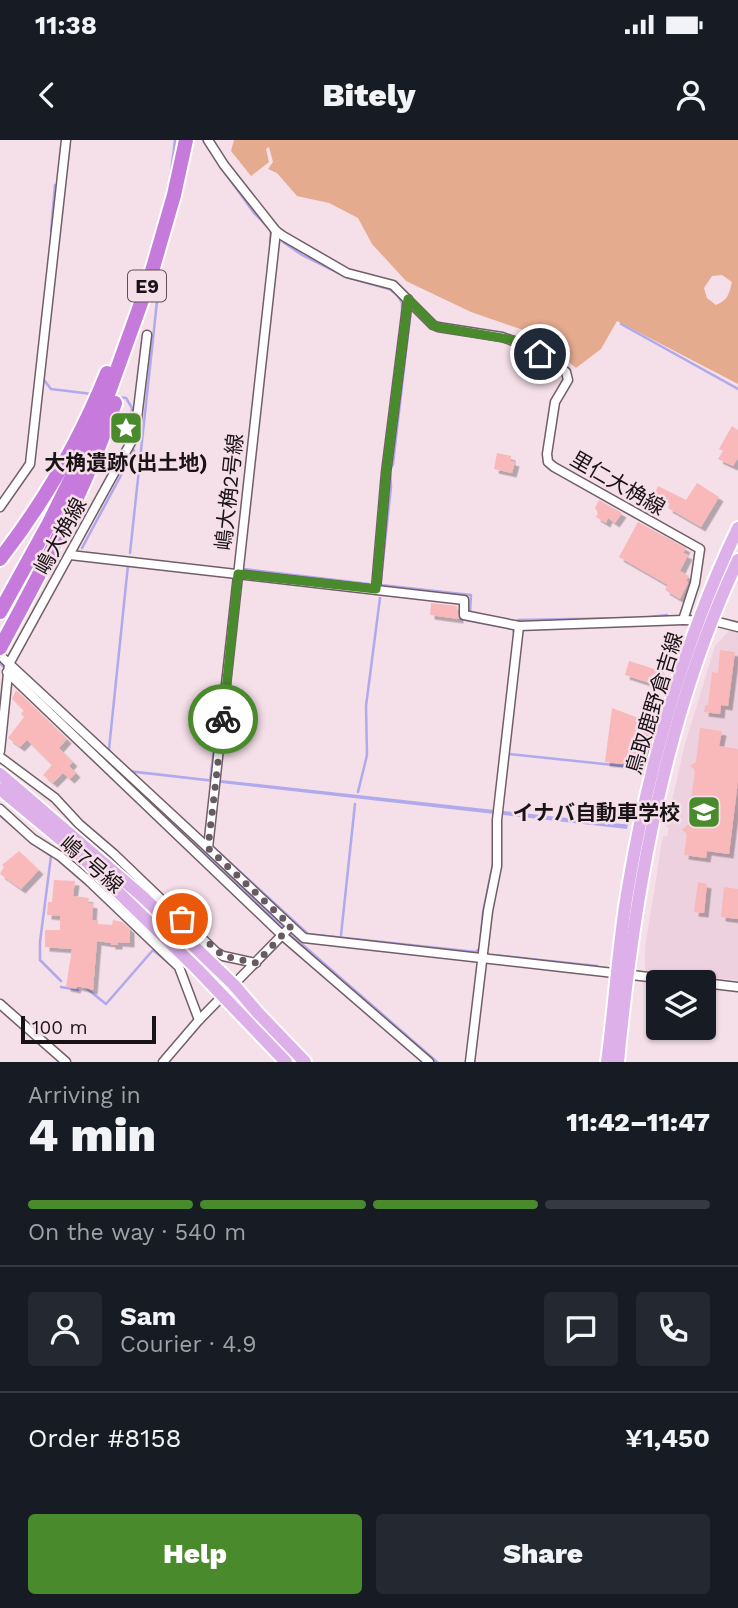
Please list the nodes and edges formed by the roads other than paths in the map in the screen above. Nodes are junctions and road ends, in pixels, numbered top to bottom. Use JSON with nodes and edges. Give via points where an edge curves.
{"nodes":[{"id":1,"x":66,"y":140,"type":"edge"},
{"id":2,"x":180,"y":140,"type":"edge"},
{"id":3,"x":187,"y":140,"type":"edge"},
{"id":4,"x":208,"y":140,"type":"edge"},
{"id":5,"x":275,"y":231,"type":"junction"},
{"id":6,"x":408,"y":299,"type":"junction"},
{"id":7,"x":147,"y":335,"type":"dead end"},
{"id":8,"x":94,"y":427,"type":"junction"},
{"id":9,"x":0,"y":507,"type":"edge"},
{"id":10,"x":738,"y":528,"type":"edge"},
{"id":11,"x":70,"y":555,"type":"junction"},
{"id":12,"x":0,"y":559,"type":"edge"},
{"id":13,"x":738,"y":560,"type":"edge"},
{"id":14,"x":238,"y":574,"type":"junction"},
{"id":15,"x":376,"y":589,"type":"junction"},
{"id":16,"x":0,"y":600,"type":"edge"},
{"id":17,"x":0,"y":612,"type":"edge"},
{"id":18,"x":699,"y":619,"type":"junction"},
{"id":19,"x":683,"y":620,"type":"junction"},
{"id":20,"x":714,"y":621,"type":"junction"},
{"id":21,"x":519,"y":626,"type":"junction"},
{"id":22,"x":738,"y":627,"type":"edge"},
{"id":23,"x":5,"y":661,"type":"edge"},
{"id":24,"x":0,"y":751,"type":"edge"},
{"id":25,"x":0,"y":757,"type":"edge"},
{"id":26,"x":0,"y":774,"type":"edge"},
{"id":27,"x":0,"y":789,"type":"edge"},
{"id":28,"x":0,"y":809,"type":"edge"},
{"id":29,"x":208,"y":848,"type":"junction"},
{"id":30,"x":291,"y":926,"type":"junction"},
{"id":31,"x":282,"y":935,"type":"junction"},
{"id":32,"x":482,"y":957,"type":"junction"},
{"id":33,"x":256,"y":963,"type":"junction"},
{"id":34,"x":621,"y":974,"type":"junction"},
{"id":35,"x":646,"y":977,"type":"edge"},
{"id":36,"x":716,"y":984,"type":"edge"},
{"id":37,"x":738,"y":987,"type":"edge"},
{"id":38,"x":228,"y":990,"type":"junction"},
{"id":39,"x":0,"y":1004,"type":"edge"},
{"id":40,"x":199,"y":1020,"type":"junction"},
{"id":41,"x":66,"y":1062,"type":"edge"},
{"id":42,"x":163,"y":1062,"type":"edge"},
{"id":43,"x":286,"y":1062,"type":"edge"},
{"id":44,"x":305,"y":1062,"type":"edge"},
{"id":45,"x":429,"y":1062,"type":"edge"},
{"id":46,"x":470,"y":1062,"type":"edge"},
{"id":47,"x":607,"y":1062,"type":"edge"},
{"id":48,"x":618,"y":1062,"type":"edge"}],
"edges":[{"from":1,"to":9,"type":"street","via":[[30,464]]},
{"from":2,"to":8,"type":"highway","number":"E9","via":[[158,232]]},
{"from":3,"to":8,"type":"highway","number":"E9","via":[[139,336]]},
{"from":4,"to":5,"type":"street","name":"里仁大桷線"},
{"from":5,"to":6,"type":"street","name":"里仁大桷線","via":[[347,273],[393,285]]},
{"from":5,"to":14,"type":"street","name":"嶋大桷2号線"},
{"from":6,"to":15,"type":"street"},
{"from":6,"to":19,"type":"street","name":"里仁大桷線","via":[[433,325],[514,340],[566,372],[568,380],[555,402],[548,462],[700,549]]},
{"from":7,"to":11,"type":"street","name":"嶋大桷線","via":[[135,435]]},
{"from":8,"to":12,"type":"highway"},
{"from":8,"to":16,"type":"highway"},
{"from":8,"to":17,"type":"highway","via":[[54,514]]},
{"from":8,"to":23,"type":"highway","via":[[70,513]]},
{"from":10,"to":18,"type":"main road","name":"鳥取鹿野倉吉線"},
{"from":11,"to":14,"type":"street"},
{"from":11,"to":23,"type":"street","name":"嶋大桷線"},
{"from":13,"to":20,"type":"main road","name":"鳥取鹿野倉吉線"},
{"from":14,"to":15,"type":"street"},
{"from":14,"to":29,"type":"street","name":"嶋大桷2号線"},
{"from":15,"to":21,"type":"street","via":[[464,600],[464,615]]},
{"from":18,"to":19,"type":"street"},
{"from":18,"to":20,"type":"street"},
{"from":18,"to":34,"type":"main road","name":"鳥取鹿野倉吉線","via":[[640,818],[627,891]]},
{"from":19,"to":21,"type":"street"},
{"from":20,"to":22,"type":"street"},
{"from":20,"to":34,"type":"main road","name":"鳥取鹿野倉吉線","via":[[674,738]]},
{"from":21,"to":32,"type":"street","via":[[497,820],[499,852]]},
{"from":23,"to":24,"type":"street","name":"嶋大桷線"},
{"from":23,"to":29,"type":"street"},
{"from":23,"to":31,"type":"street"},
{"from":25,"to":33,"type":"street","via":[[55,798],[216,952]]},
{"from":26,"to":38,"type":"main road","via":[[143,897]]},
{"from":27,"to":38,"type":"main road"},
{"from":28,"to":40,"type":"street","name":"嶋7号線","via":[[89,881],[179,967]]},
{"from":29,"to":30,"type":"street"},
{"from":30,"to":31,"type":"street"},
{"from":30,"to":32,"type":"street","via":[[304,938]]},
{"from":31,"to":33,"type":"street"},
{"from":31,"to":45,"type":"street"},
{"from":32,"to":34,"type":"street"},
{"from":32,"to":46,"type":"street"},
{"from":33,"to":38,"type":"street"},
{"from":34,"to":35,"type":"street"},
{"from":34,"to":47,"type":"main road","name":"鳥取鹿野倉吉線"},
{"from":34,"to":48,"type":"main road","name":"鳥取鹿野倉吉線"},
{"from":36,"to":37,"type":"street"},
{"from":38,"to":40,"type":"street"},
{"from":38,"to":43,"type":"main road"},
{"from":38,"to":44,"type":"main road","via":[[258,1013]]},
{"from":39,"to":41,"type":"street"},
{"from":40,"to":42,"type":"street"}]}
